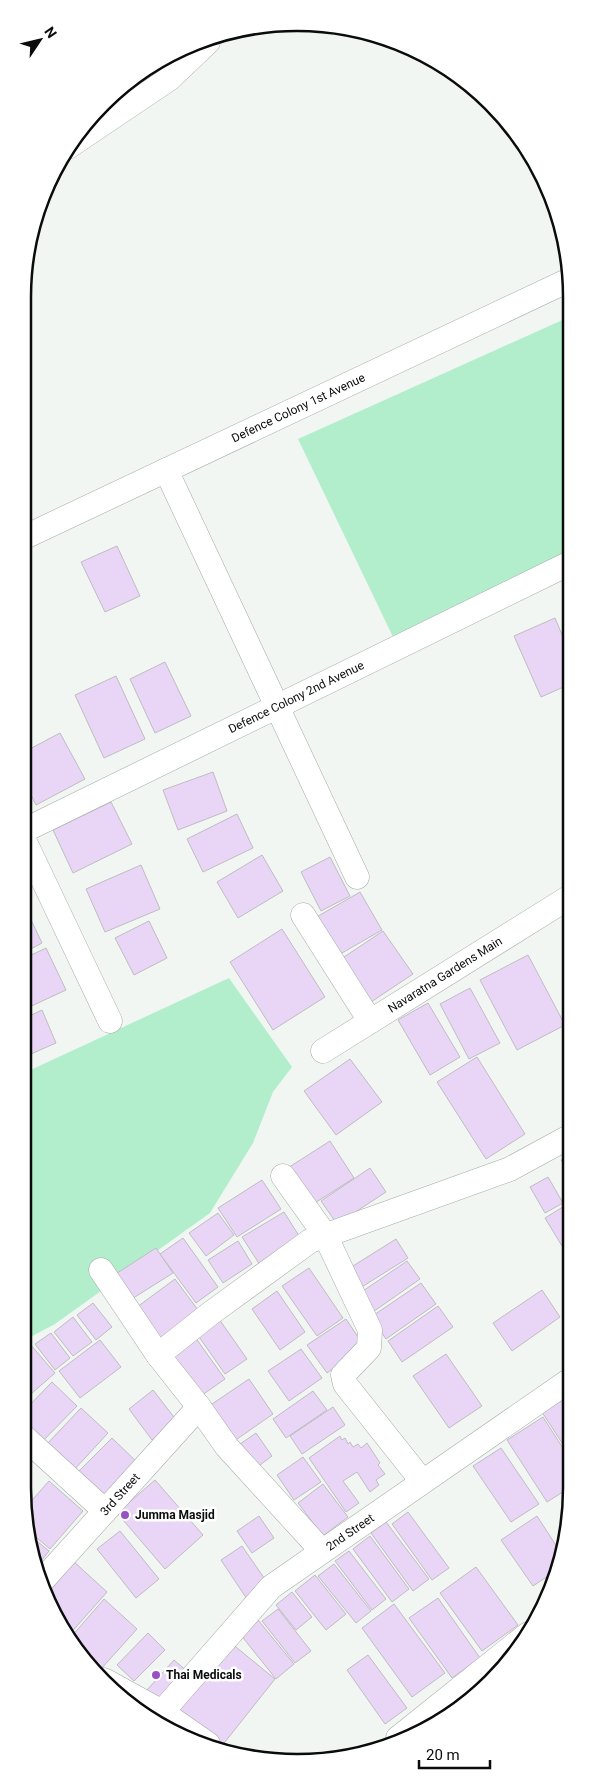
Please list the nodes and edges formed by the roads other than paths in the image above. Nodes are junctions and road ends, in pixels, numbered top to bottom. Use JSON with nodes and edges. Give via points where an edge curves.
{"nodes":[{"id":1,"x":201,"y":49,"type":"edge"},
{"id":2,"x":86,"y":135,"type":"edge"},
{"id":3,"x":562,"y":283,"type":"edge"},
{"id":4,"x":166,"y":470,"type":"junction"},
{"id":5,"x":31,"y":534,"type":"edge"},
{"id":6,"x":563,"y":566,"type":"edge"},
{"id":7,"x":276,"y":706,"type":"junction"},
{"id":8,"x":31,"y":827,"type":"edge"},
{"id":9,"x":31,"y":855,"type":"edge"},
{"id":10,"x":357,"y":876,"type":"dead end"},
{"id":11,"x":563,"y":901,"type":"edge"},
{"id":12,"x":304,"y":915,"type":"dead end"},
{"id":13,"x":110,"y":1021,"type":"dead end"},
{"id":14,"x":370,"y":1021,"type":"junction"},
{"id":15,"x":323,"y":1051,"type":"dead end"},
{"id":16,"x":563,"y":1140,"type":"edge"},
{"id":17,"x":283,"y":1176,"type":"dead end"},
{"id":18,"x":325,"y":1234,"type":"junction"},
{"id":19,"x":101,"y":1270,"type":"dead end"},
{"id":20,"x":158,"y":1355,"type":"junction"},
{"id":21,"x":563,"y":1384,"type":"edge"},
{"id":22,"x":199,"y":1407,"type":"junction"},
{"id":23,"x":31,"y":1443,"type":"edge"},
{"id":24,"x":422,"y":1482,"type":"junction"},
{"id":25,"x":105,"y":1511,"type":"junction"},
{"id":26,"x":322,"y":1551,"type":"junction"},
{"id":27,"x":46,"y":1576,"type":"edge"},
{"id":28,"x":501,"y":1658,"type":"edge"},
{"id":29,"x":129,"y":1694,"type":"edge"},
{"id":30,"x":162,"y":1712,"type":"junction"},
{"id":31,"x":411,"y":1728,"type":"edge"},
{"id":32,"x":190,"y":1732,"type":"edge"}],
"edges":[{"from":1,"to":2,"type":"street","via":[[169,79]]},
{"from":3,"to":4,"type":"street","name":"Defence Colony 1st Avenue"},
{"from":4,"to":5,"type":"street","name":"Defence Colony 1st Avenue"},
{"from":4,"to":7,"type":"street"},
{"from":6,"to":7,"type":"street","name":"Defence Colony 2nd Avenue"},
{"from":7,"to":8,"type":"street","name":"Defence Colony 2nd Avenue"},
{"from":7,"to":10,"type":"street"},
{"from":9,"to":13,"type":"street"},
{"from":11,"to":14,"type":"street","name":"Navaratna Gardens Main"},
{"from":12,"to":14,"type":"street"},
{"from":14,"to":15,"type":"street","name":"Navaratna Gardens Main"},
{"from":16,"to":18,"type":"street","via":[[510,1169]]},
{"from":17,"to":18,"type":"street"},
{"from":18,"to":20,"type":"street","via":[[310,1241]]},
{"from":18,"to":24,"type":"street","via":[[370,1330],[369,1348],[343,1375],[345,1384]]},
{"from":19,"to":20,"type":"street"},
{"from":20,"to":22,"type":"street"},
{"from":21,"to":24,"type":"street","name":"2nd Street"},
{"from":22,"to":25,"type":"street","name":"3rd Street"},
{"from":22,"to":26,"type":"street","via":[[227,1447]]},
{"from":23,"to":25,"type":"street"},
{"from":24,"to":26,"type":"street","name":"2nd Street"},
{"from":25,"to":27,"type":"street","name":"3rd Street"},
{"from":26,"to":30,"type":"street","name":"2nd Street","via":[[271,1587]]},
{"from":28,"to":31,"type":"street"},
{"from":29,"to":30,"type":"street"},
{"from":30,"to":32,"type":"street"}]}
